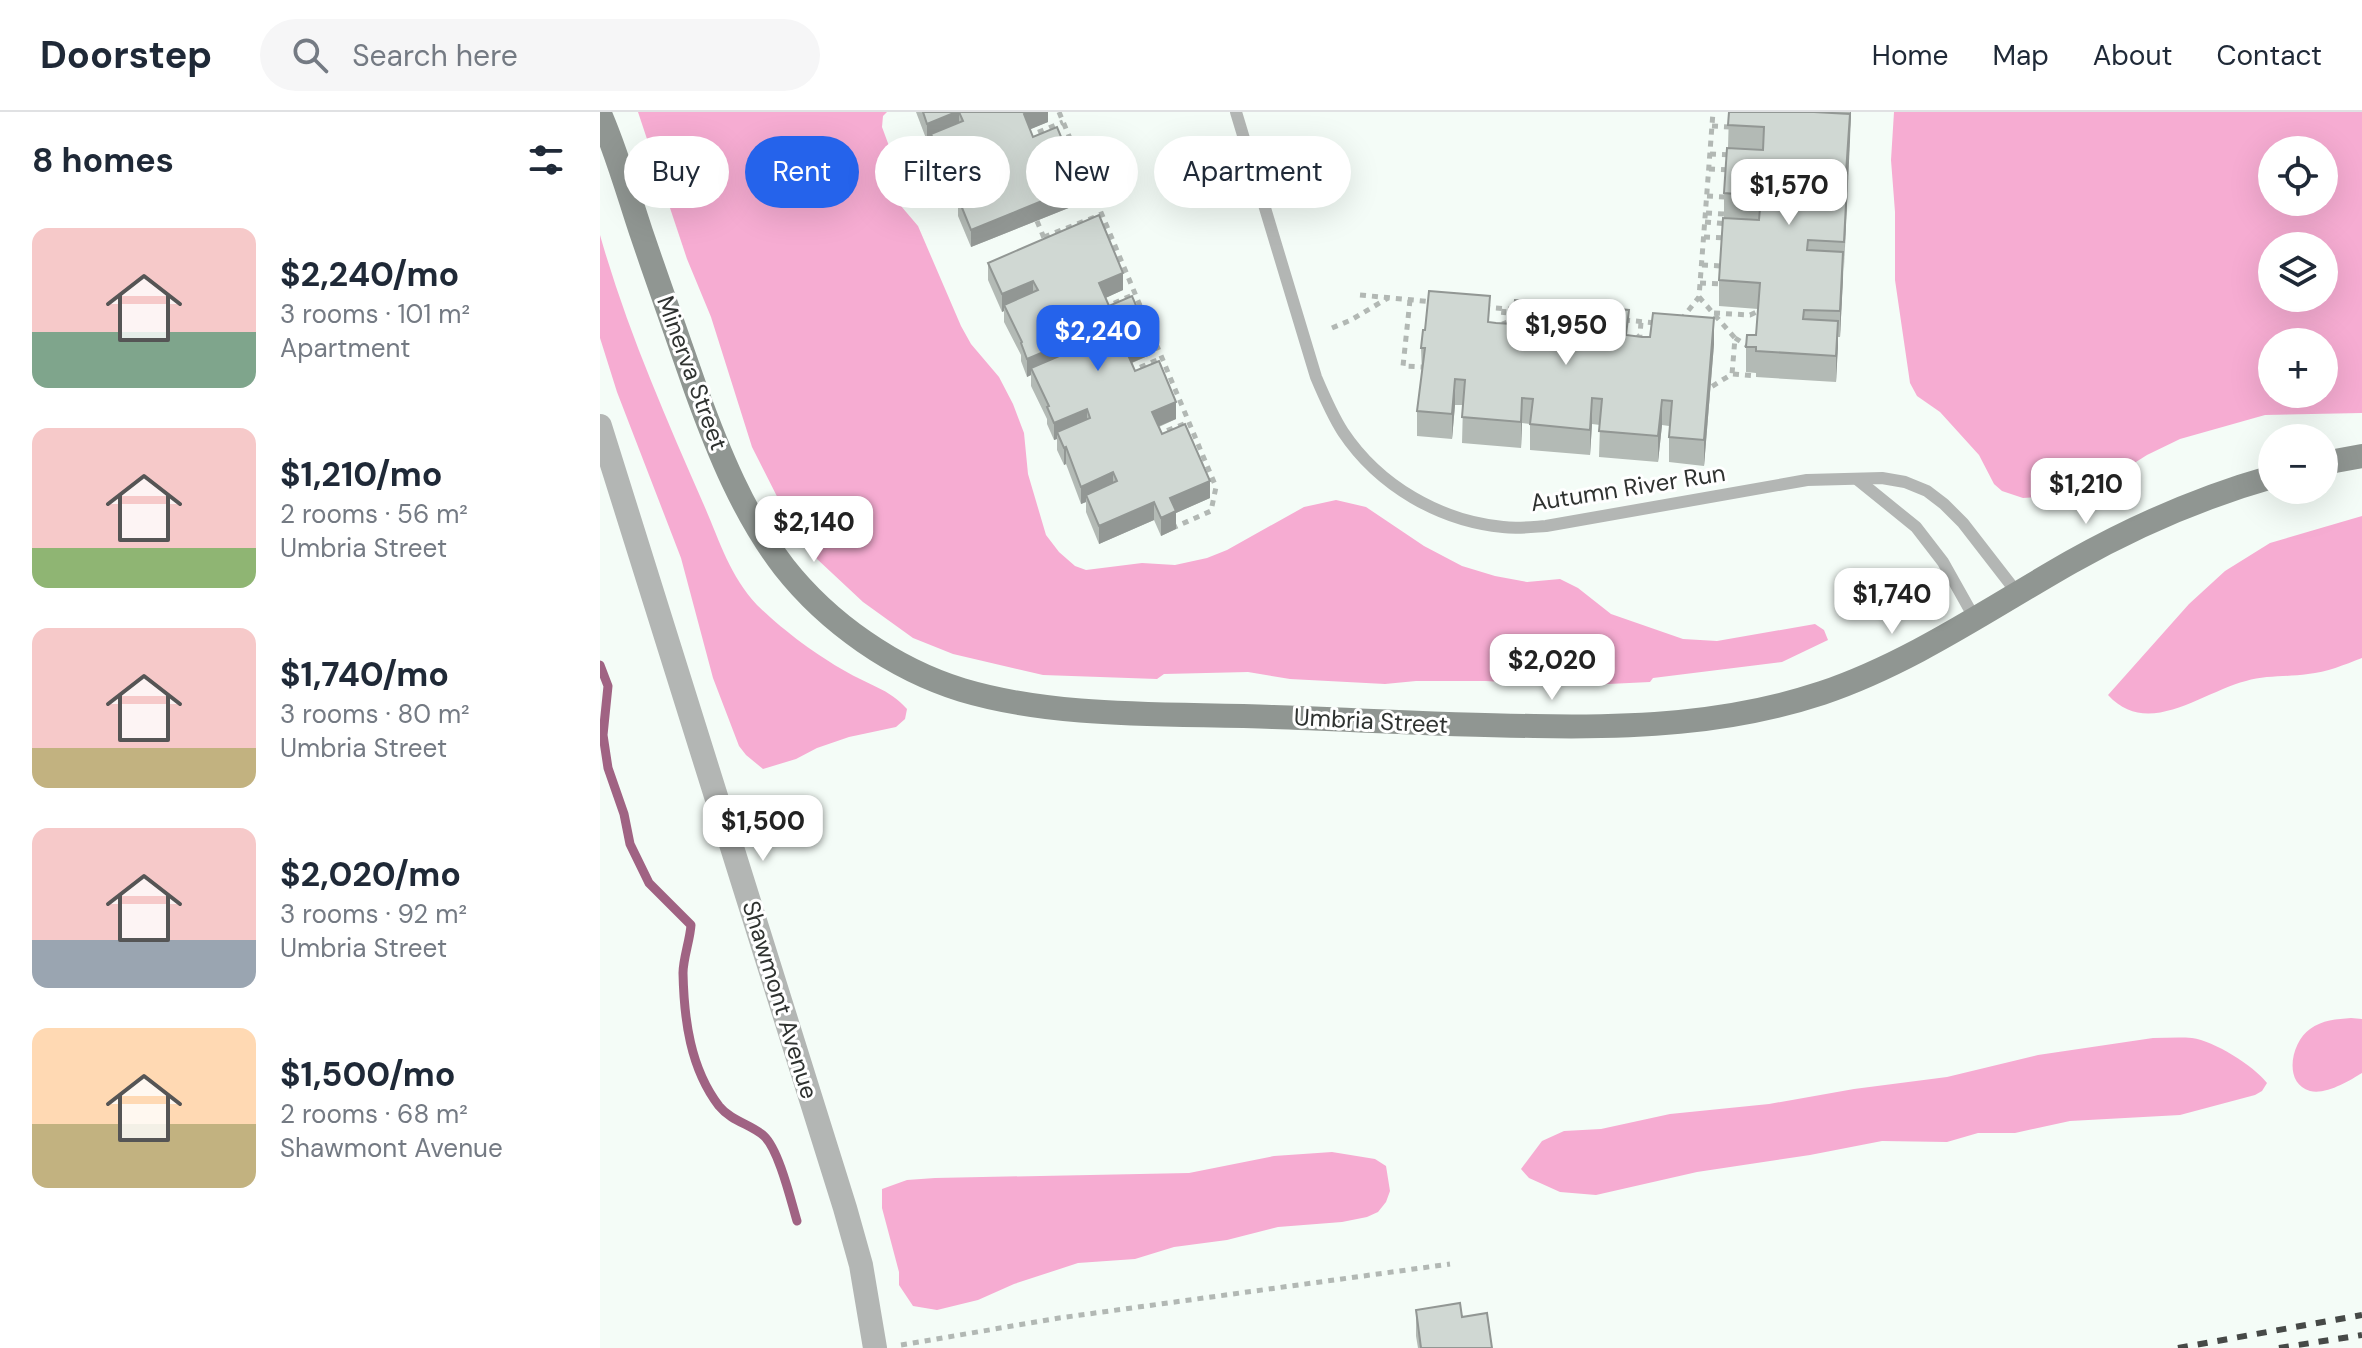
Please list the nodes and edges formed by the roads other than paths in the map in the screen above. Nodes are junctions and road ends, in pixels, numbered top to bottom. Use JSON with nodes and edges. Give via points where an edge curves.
{"nodes":[{"id":1,"x":1236,"y":112,"type":"edge"},
{"id":2,"x":600,"y":114,"type":"edge"},
{"id":3,"x":600,"y":426,"type":"edge"},
{"id":4,"x":2362,"y":456,"type":"edge"},
{"id":5,"x":2338,"y":460,"type":"edge"},
{"id":6,"x":1858,"y":480,"type":"junction"},
{"id":7,"x":2258,"y":481,"type":"edge"},
{"id":8,"x":2018,"y":594,"type":"junction"},
{"id":9,"x":1975,"y":619,"type":"junction"},
{"id":10,"x":1279,"y":717,"type":"joint"},
{"id":11,"x":875,"y":1348,"type":"edge"}],
"edges":[{"from":1,"to":6,"type":"lane","name":"Autumn River Run","via":[[1330,408],[1365,458],[1436,511],[1505,528],[1546,526],[1807,480]]},
{"from":2,"to":10,"type":"main road","name":"Minerva Street","via":[[702,407],[735,485],[784,566],[827,612],[902,664],[970,692],[1053,706]]},
{"from":3,"to":11,"type":"street","name":"Shawmont Avenue","via":[[845,1208]]},
{"from":4,"to":5,"type":"main road"},
{"from":6,"to":8,"type":"lane","name":"Autumn River Run","via":[[1882,478],[1927,491],[1963,523]]},
{"from":6,"to":9,"type":"lane","via":[[1916,527]]},
{"from":7,"to":8,"type":"main road","name":"Umbria Street","via":[[2150,521]]},
{"from":8,"to":9,"type":"main road","name":"Umbria Street"},
{"from":9,"to":10,"type":"main road","name":"Umbria Street","via":[[1827,691],[1714,719],[1556,727]]}]}
